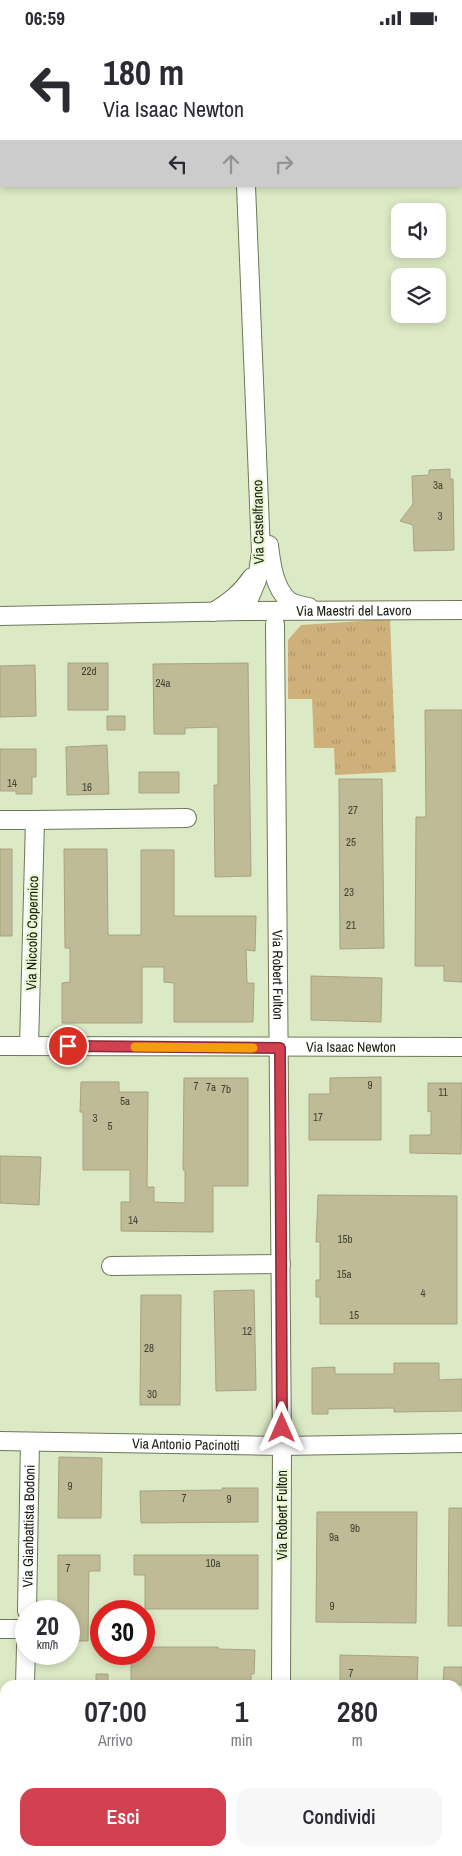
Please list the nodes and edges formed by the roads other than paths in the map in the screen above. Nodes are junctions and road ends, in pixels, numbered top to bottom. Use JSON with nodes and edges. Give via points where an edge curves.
{"nodes":[{"id":1,"x":246,"y":187,"type":"edge"},
{"id":2,"x":259,"y":494,"type":"junction"},
{"id":3,"x":260,"y":566,"type":"junction"},
{"id":4,"x":462,"y":610,"type":"edge"},
{"id":5,"x":244,"y":611,"type":"junction"},
{"id":6,"x":324,"y":611,"type":"junction"},
{"id":7,"x":212,"y":612,"type":"junction"},
{"id":8,"x":0,"y":616,"type":"edge"},
{"id":9,"x":275,"y":624,"type":"dead end"},
{"id":10,"x":187,"y":818,"type":"dead end"},
{"id":11,"x":35,"y":820,"type":"junction"},
{"id":12,"x":0,"y":821,"type":"edge"},
{"id":13,"x":0,"y":1046,"type":"edge"},
{"id":14,"x":29,"y":1046,"type":"junction"},
{"id":15,"x":462,"y":1047,"type":"edge"},
{"id":16,"x":280,"y":1048,"type":"junction"},
{"id":17,"x":281,"y":1263,"type":"junction"},
{"id":18,"x":111,"y":1266,"type":"dead end"},
{"id":19,"x":0,"y":1441,"type":"edge"},
{"id":20,"x":30,"y":1442,"type":"junction"},
{"id":21,"x":462,"y":1443,"type":"edge"},
{"id":22,"x":282,"y":1446,"type":"junction"},
{"id":23,"x":27,"y":1600,"type":"edge"},
{"id":24,"x":0,"y":1629,"type":"edge"},
{"id":25,"x":15,"y":1629,"type":"edge"},
{"id":26,"x":26,"y":1665,"type":"edge"},
{"id":27,"x":25,"y":1680,"type":"edge"},
{"id":28,"x":281,"y":1680,"type":"edge"}],
"edges":[{"from":1,"to":2,"type":"street","name":"Via Castelfranco"},
{"from":2,"to":3,"type":"street","name":"Via Castelfranco"},
{"from":2,"to":6,"type":"street","via":[[273,573],[279,587],[290,601]]},
{"from":3,"to":5,"type":"street","name":"Via Castelfranco"},
{"from":3,"to":7,"type":"street","via":[[232,601]]},
{"from":4,"to":6,"type":"street","name":"Via Maestri del Lavoro"},
{"from":5,"to":6,"type":"street","name":"Via Maestri del Lavoro"},
{"from":5,"to":7,"type":"street"},
{"from":7,"to":8,"type":"street"},
{"from":9,"to":16,"type":"street","name":"Via Robert Fulton"},
{"from":10,"to":11,"type":"street"},
{"from":11,"to":12,"type":"street"},
{"from":11,"to":14,"type":"street","name":"Via Niccolò Copernico"},
{"from":13,"to":14,"type":"street","name":"Via Isaac Newton"},
{"from":14,"to":16,"type":"street","name":"Via Isaac Newton"},
{"from":15,"to":16,"type":"street","name":"Via Isaac Newton"},
{"from":16,"to":17,"type":"street","name":"Via Robert Fulton"},
{"from":17,"to":18,"type":"street"},
{"from":17,"to":22,"type":"street","name":"Via Robert Fulton"},
{"from":19,"to":20,"type":"street","name":"Via Antonio Pacinotti"},
{"from":20,"to":22,"type":"street","name":"Via Antonio Pacinotti"},
{"from":20,"to":23,"type":"street","name":"Via Gianbattista Bodoni"},
{"from":21,"to":22,"type":"street","name":"Via Antonio Pacinotti"},
{"from":22,"to":28,"type":"street","name":"Via Robert Fulton"},
{"from":24,"to":25,"type":"street"},
{"from":26,"to":27,"type":"street"}]}
